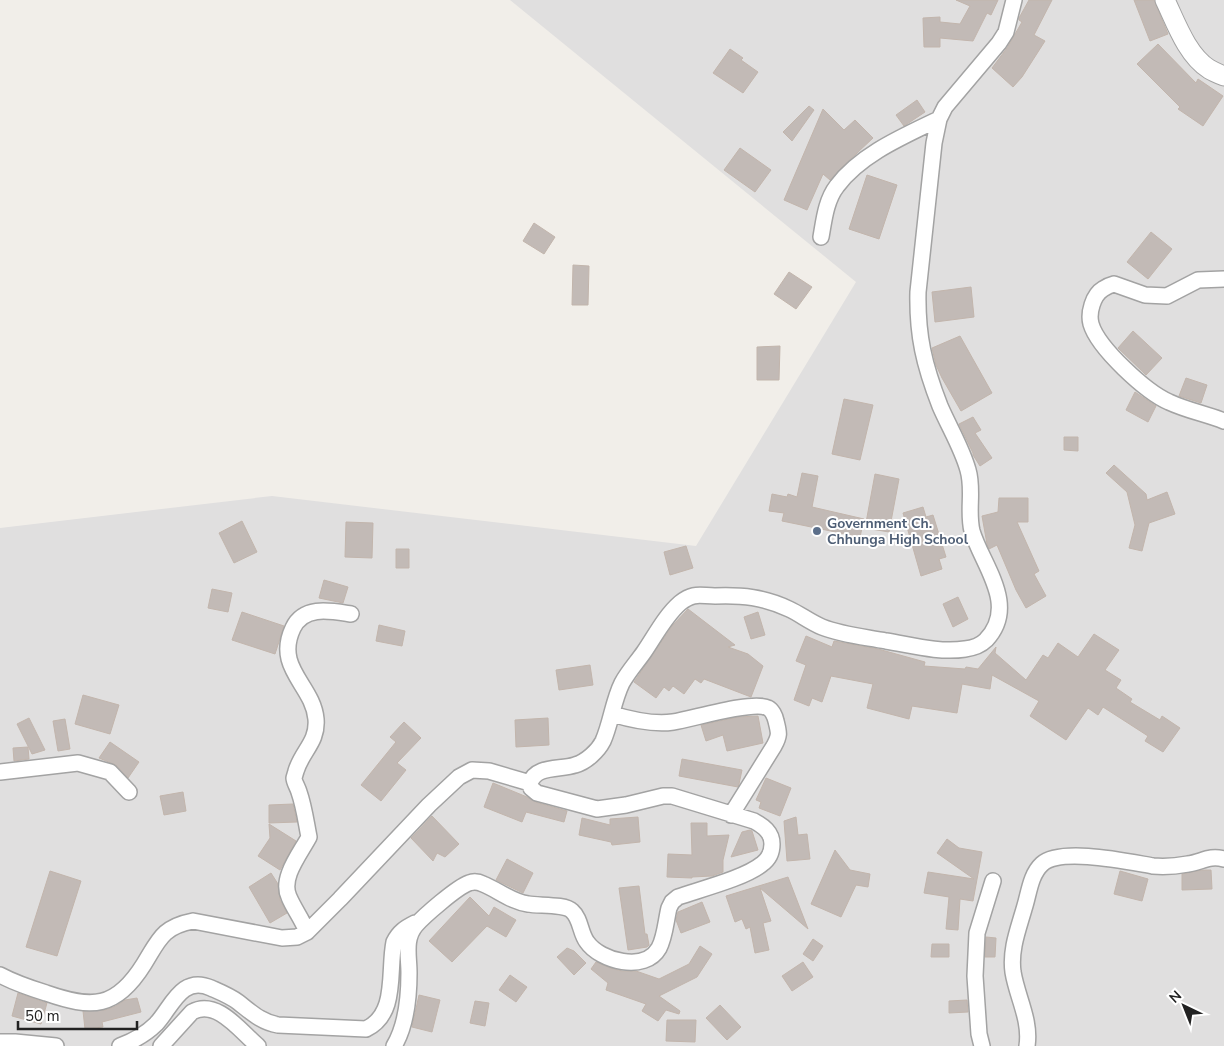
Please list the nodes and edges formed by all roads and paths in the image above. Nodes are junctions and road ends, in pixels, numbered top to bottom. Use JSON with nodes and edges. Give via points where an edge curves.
{"nodes":[{"id":1,"x":1014,"y":0,"type":"edge"},
{"id":2,"x":1165,"y":0,"type":"edge"},
{"id":3,"x":1224,"y":76,"type":"edge"},
{"id":4,"x":939,"y":119,"type":"junction"},
{"id":5,"x":821,"y":237,"type":"dead end"},
{"id":6,"x":1224,"y":279,"type":"edge"},
{"id":7,"x":1224,"y":421,"type":"edge"},
{"id":8,"x":351,"y":614,"type":"dead end"},
{"id":9,"x":612,"y":714,"type":"junction"},
{"id":10,"x":0,"y":772,"type":"edge"},
{"id":11,"x":530,"y":783,"type":"junction"},
{"id":12,"x":129,"y":792,"type":"dead end"},
{"id":13,"x":731,"y":815,"type":"junction"},
{"id":14,"x":1224,"y":859,"type":"edge"},
{"id":15,"x":993,"y":881,"type":"dead end"},
{"id":16,"x":421,"y":921,"type":"junction"},
{"id":17,"x":307,"y":932,"type":"junction"},
{"id":18,"x":0,"y":976,"type":"edge"},
{"id":19,"x":0,"y":1042,"type":"edge"},
{"id":20,"x":56,"y":1046,"type":"edge"},
{"id":21,"x":120,"y":1046,"type":"edge"},
{"id":22,"x":162,"y":1046,"type":"edge"},
{"id":23,"x":258,"y":1046,"type":"edge"},
{"id":24,"x":394,"y":1046,"type":"edge"},
{"id":25,"x":982,"y":1046,"type":"edge"},
{"id":26,"x":1027,"y":1046,"type":"edge"}],
"edges":[{"from":1,"to":4,"type":"street","via":[[1006,32],[945,107]]},
{"from":2,"to":3,"type":"street","via":[[1197,59]]},
{"from":4,"to":5,"type":"street","via":[[874,153],[853,169],[836,186],[827,205]]},
{"from":4,"to":9,"type":"street","via":[[918,292],[919,338],[940,406],[970,474],[970,520],[998,593],[1000,608],[996,623],[979,646],[950,650],[839,633],[820,627],[789,609],[749,597],[696,594],[680,603],[656,635],[622,684]]},
{"from":6,"to":7,"type":"street","via":[[1198,280],[1167,296],[1146,294],[1114,284],[1102,289],[1090,311],[1091,324],[1102,344],[1144,386],[1168,402]]},
{"from":8,"to":17,"type":"street","via":[[326,610],[303,616],[294,626],[287,648],[294,672],[312,702],[316,718],[316,733],[299,760],[294,777],[309,837],[285,887]]},
{"from":9,"to":11,"type":"street","via":[[602,742],[594,752],[575,765],[536,774]]},
{"from":9,"to":13,"type":"street","via":[[635,721],[671,722],[715,712],[758,706],[769,708],[775,716],[780,735]]},
{"from":10,"to":12,"type":"street","via":[[78,763],[110,772]]},
{"from":11,"to":13,"type":"street","via":[[537,793],[596,809],[672,796]]},
{"from":11,"to":17,"type":"street","via":[[489,771],[472,770],[459,777]]},
{"from":13,"to":16,"type":"street","via":[[754,821],[769,832],[772,850],[769,858],[745,874],[678,897],[669,908],[659,948],[644,961],[614,959],[598,951],[586,941],[572,910],[526,904],[477,882],[460,888]]},
{"from":14,"to":26,"type":"street","via":[[1214,856],[1188,864],[1157,866],[1082,856],[1058,857],[1043,863],[1031,881],[1012,958],[1028,1026]]},
{"from":15,"to":25,"type":"street","via":[[977,934],[975,976]]},
{"from":16,"to":21,"type":"street","via":[[397,935],[392,950],[388,1000],[382,1017],[366,1029],[268,1023],[236,1001],[200,984],[180,992],[155,1024]]},
{"from":16,"to":24,"type":"street","via":[[409,935],[405,1013],[399,1039]]},
{"from":17,"to":18,"type":"street","via":[[297,937],[282,938],[193,921],[180,924],[168,929],[134,979],[121,992],[94,1004],[70,1001]]},
{"from":19,"to":20,"type":"street"},
{"from":22,"to":23,"type":"street","via":[[199,1008],[222,1014]]}]}
